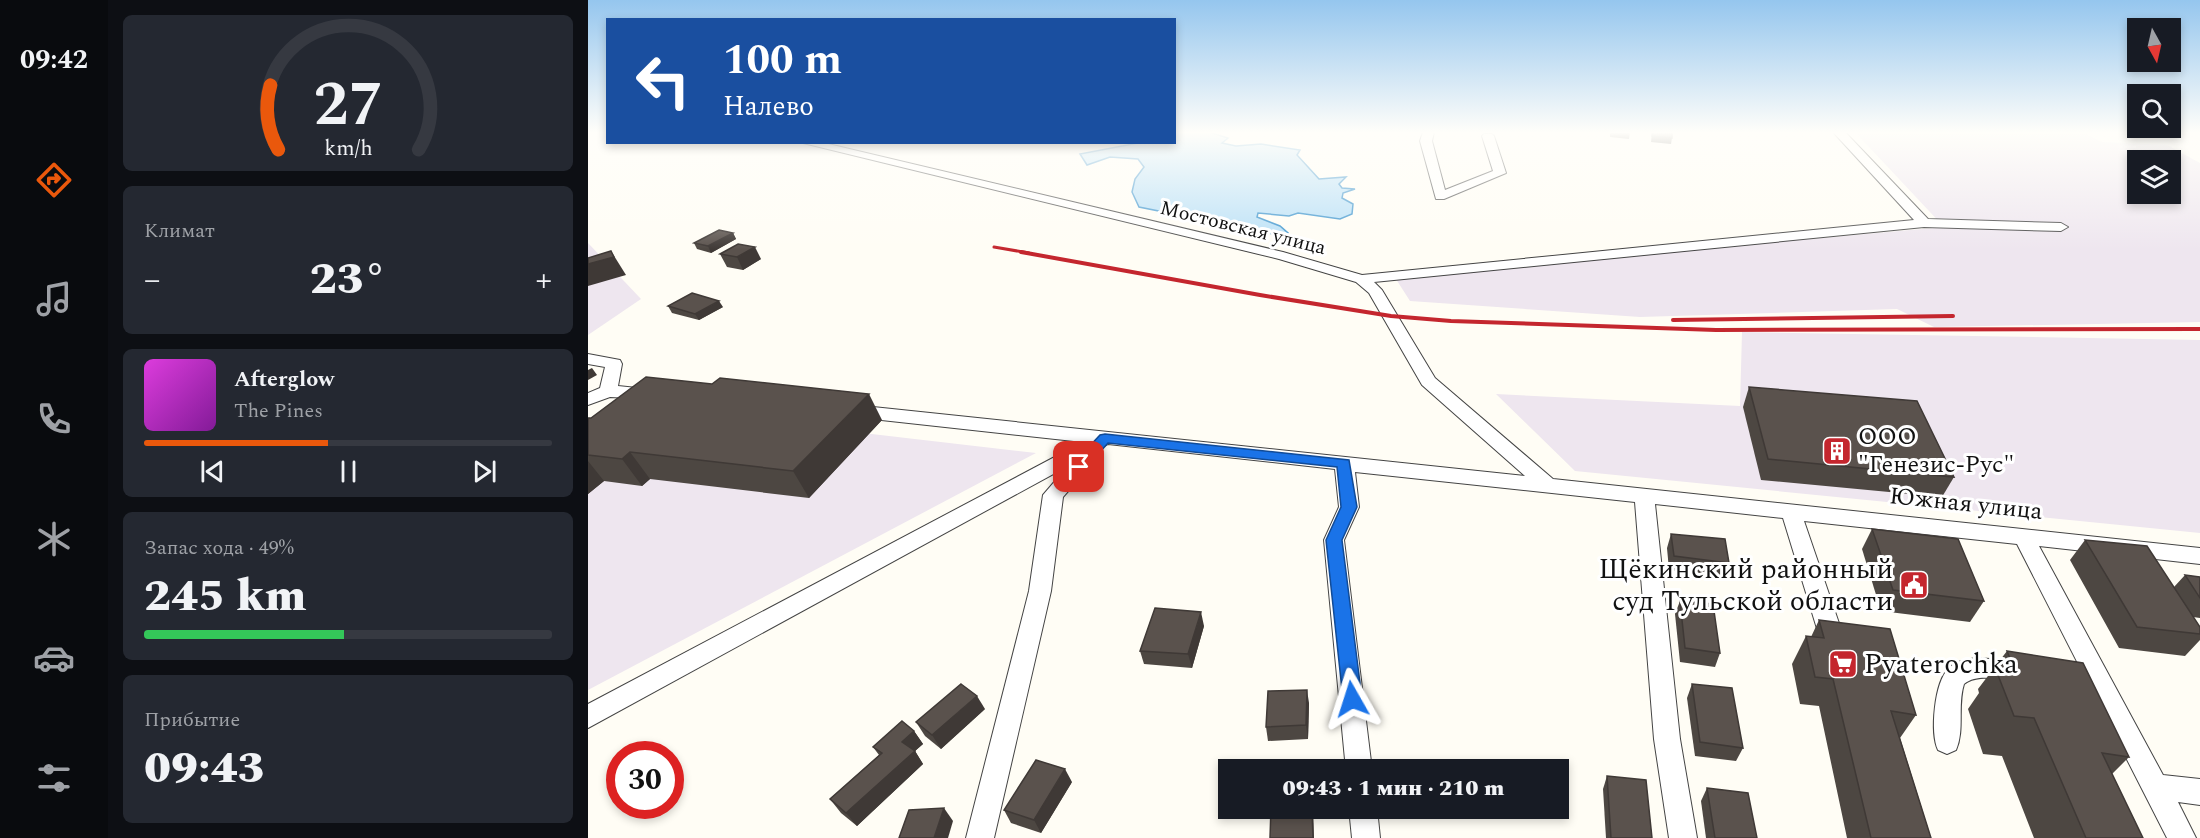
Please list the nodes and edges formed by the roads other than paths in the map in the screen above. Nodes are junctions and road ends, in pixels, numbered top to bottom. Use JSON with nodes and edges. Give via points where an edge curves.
{"nodes":[{"id":1,"x":926,"y":171,"type":"edge"},
{"id":2,"x":1434,"y":171,"type":"edge"},
{"id":3,"x":1499,"y":171,"type":"edge"},
{"id":4,"x":1875,"y":171,"type":"edge"},
{"id":5,"x":1924,"y":223,"type":"junction"},
{"id":6,"x":2061,"y":226,"type":"dead end"},
{"id":7,"x":1361,"y":279,"type":"junction"},
{"id":8,"x":588,"y":359,"type":"edge"},
{"id":9,"x":608,"y":391,"type":"junction"},
{"id":10,"x":667,"y":396,"type":"edge"},
{"id":11,"x":588,"y":400,"type":"edge"},
{"id":12,"x":834,"y":409,"type":"edge"},
{"id":13,"x":1105,"y":438,"type":"junction"},
{"id":14,"x":1344,"y":463,"type":"junction"},
{"id":15,"x":1548,"y":486,"type":"junction"},
{"id":16,"x":1644,"y":495,"type":"junction"},
{"id":17,"x":1791,"y":511,"type":"junction"},
{"id":18,"x":2023,"y":536,"type":"junction"},
{"id":19,"x":2200,"y":556,"type":"edge"},
{"id":20,"x":1830,"y":632,"type":"edge"},
{"id":21,"x":2042,"y":674,"type":"edge"},
{"id":22,"x":588,"y":717,"type":"edge"},
{"id":23,"x":1947,"y":742,"type":"dead end"},
{"id":24,"x":1358,"y":759,"type":"edge"},
{"id":25,"x":2156,"y":787,"type":"junction"},
{"id":26,"x":2200,"y":792,"type":"edge"},
{"id":27,"x":1365,"y":819,"type":"edge"},
{"id":28,"x":980,"y":838,"type":"edge"},
{"id":29,"x":1366,"y":838,"type":"edge"},
{"id":30,"x":1683,"y":838,"type":"edge"},
{"id":31,"x":2182,"y":838,"type":"edge"}],
"edges":[{"from":1,"to":7,"type":"street","name":"Мостовская улица","via":[[1283,256]]},
{"from":2,"to":3,"type":"street","via":[[1440,196]]},
{"from":4,"to":5,"type":"street"},
{"from":5,"to":6,"type":"street"},
{"from":5,"to":7,"type":"street"},
{"from":7,"to":15,"type":"street","via":[[1375,290],[1428,381]]},
{"from":8,"to":9,"type":"street","via":[[614,364]]},
{"from":9,"to":10,"type":"street"},
{"from":9,"to":11,"type":"street"},
{"from":12,"to":13,"type":"street","name":"Южная улица"},
{"from":13,"to":14,"type":"street","name":"Южная улица"},
{"from":13,"to":22,"type":"street"},
{"from":13,"to":28,"type":"street","via":[[1053,495],[1040,591]]},
{"from":14,"to":15,"type":"street","name":"Южная улица"},
{"from":14,"to":24,"type":"street","via":[[1349,507],[1334,540]]},
{"from":15,"to":16,"type":"street","name":"Южная улица"},
{"from":16,"to":17,"type":"street","name":"Южная улица"},
{"from":16,"to":30,"type":"street","via":[[1667,739]]},
{"from":17,"to":18,"type":"street","name":"Южная улица"},
{"from":17,"to":20,"type":"street"},
{"from":18,"to":19,"type":"street","name":"Южная улица"},
{"from":18,"to":25,"type":"street","via":[[2089,681]]},
{"from":21,"to":23,"type":"street","via":[[1980,666],[1964,668],[1955,676],[1949,691]]},
{"from":25,"to":26,"type":"street"},
{"from":25,"to":31,"type":"street"},
{"from":27,"to":29,"type":"street"}]}
